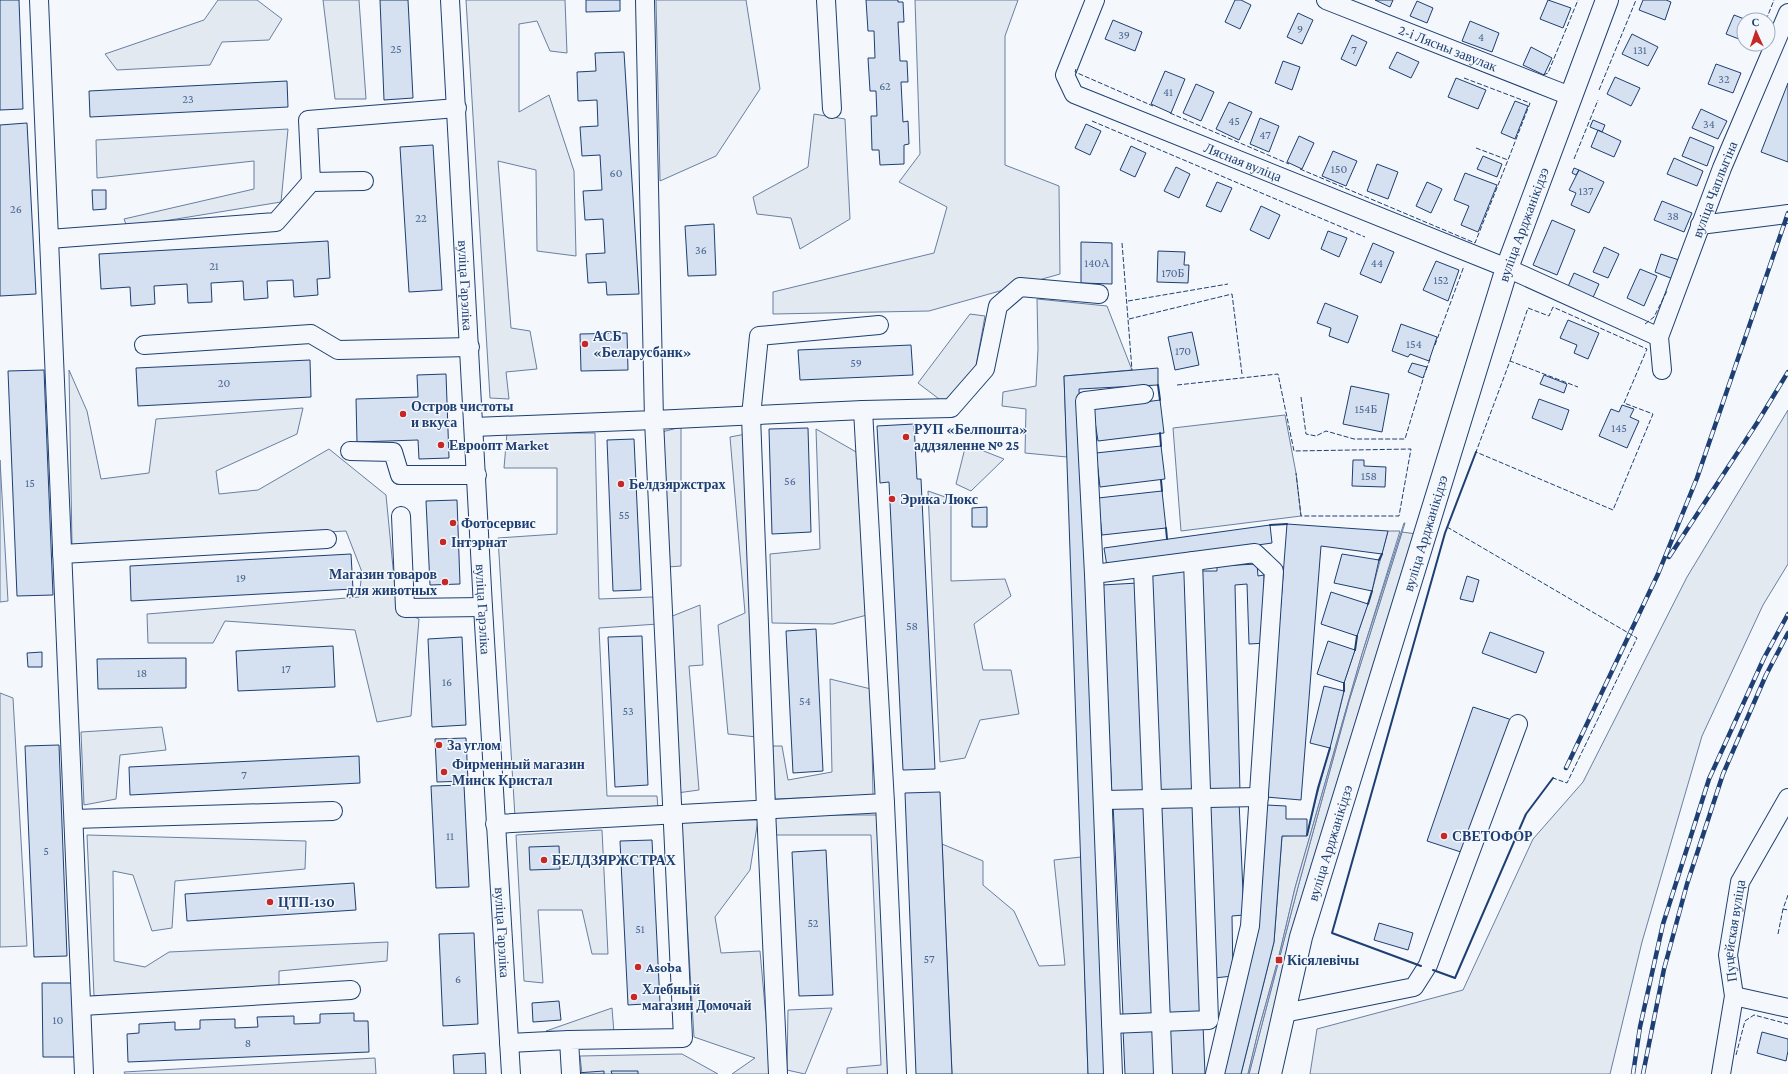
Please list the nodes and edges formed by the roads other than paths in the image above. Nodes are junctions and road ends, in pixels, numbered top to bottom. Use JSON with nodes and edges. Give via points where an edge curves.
{"nodes":[{"id":1,"x":39,"y":0,"type":"edge"},
{"id":2,"x":450,"y":0,"type":"edge"},
{"id":3,"x":645,"y":0,"type":"edge"},
{"id":4,"x":826,"y":0,"type":"edge"},
{"id":5,"x":1095,"y":0,"type":"edge"},
{"id":6,"x":1326,"y":0,"type":"edge"},
{"id":7,"x":1607,"y":0,"type":"edge"},
{"id":8,"x":1788,"y":13,"type":"edge"},
{"id":9,"x":1570,"y":96,"type":"junction"},
{"id":10,"x":456,"y":108,"type":"junction"},
{"id":11,"x":832,"y":109,"type":"dead end"},
{"id":12,"x":364,"y":181,"type":"dead end"},
{"id":13,"x":311,"y":182,"type":"junction"},
{"id":14,"x":1788,"y":214,"type":"edge"},
{"id":15,"x":1700,"y":225,"type":"junction"},
{"id":16,"x":49,"y":239,"type":"junction"},
{"id":17,"x":1507,"y":268,"type":"junction"},
{"id":18,"x":1099,"y":294,"type":"dead end"},
{"id":19,"x":879,"y":324,"type":"dead end"},
{"id":20,"x":1659,"y":337,"type":"junction"},
{"id":21,"x":144,"y":345,"type":"dead end"},
{"id":22,"x":470,"y":347,"type":"junction"},
{"id":23,"x":1662,"y":370,"type":"dead end"},
{"id":24,"x":1144,"y":394,"type":"dead end"},
{"id":25,"x":863,"y":410,"type":"junction"},
{"id":26,"x":751,"y":416,"type":"junction"},
{"id":27,"x":654,"y":420,"type":"junction"},
{"id":28,"x":474,"y":427,"type":"junction"},
{"id":29,"x":350,"y":451,"type":"dead end"},
{"id":30,"x":477,"y":475,"type":"junction"},
{"id":31,"x":401,"y":516,"type":"dead end"},
{"id":32,"x":327,"y":539,"type":"dead end"},
{"id":33,"x":62,"y":554,"type":"junction"},
{"id":34,"x":1193,"y":561,"type":"junction"},
{"id":35,"x":1143,"y":568,"type":"junction"},
{"id":36,"x":1094,"y":574,"type":"junction"},
{"id":37,"x":483,"y":607,"type":"junction"},
{"id":38,"x":1518,"y":724,"type":"dead end"},
{"id":39,"x":1201,"y":797,"type":"junction"},
{"id":40,"x":1259,"y":797,"type":"junction"},
{"id":41,"x":1788,"y":798,"type":"edge"},
{"id":42,"x":1152,"y":799,"type":"junction"},
{"id":43,"x":1103,"y":800,"type":"junction"},
{"id":44,"x":885,"y":803,"type":"junction"},
{"id":45,"x":766,"y":809,"type":"junction"},
{"id":46,"x":334,"y":811,"type":"dead end"},
{"id":47,"x":673,"y":814,"type":"junction"},
{"id":48,"x":74,"y":819,"type":"junction"},
{"id":49,"x":496,"y":824,"type":"junction"},
{"id":50,"x":351,"y":990,"type":"dead end"},
{"id":51,"x":1734,"y":996,"type":"junction"},
{"id":52,"x":82,"y":1006,"type":"junction"},
{"id":53,"x":1788,"y":1008,"type":"edge"},
{"id":54,"x":1284,"y":1013,"type":"junction"},
{"id":55,"x":1209,"y":1020,"type":"junction"},
{"id":56,"x":1161,"y":1022,"type":"junction"},
{"id":57,"x":1111,"y":1024,"type":"junction"},
{"id":58,"x":1226,"y":1024,"type":"junction"},
{"id":59,"x":569,"y":1040,"type":"junction"},
{"id":60,"x":509,"y":1043,"type":"junction"},
{"id":61,"x":84,"y":1074,"type":"edge"},
{"id":62,"x":511,"y":1074,"type":"edge"},
{"id":63,"x":571,"y":1074,"type":"edge"},
{"id":64,"x":778,"y":1074,"type":"edge"},
{"id":65,"x":896,"y":1074,"type":"edge"},
{"id":66,"x":1113,"y":1074,"type":"edge"},
{"id":67,"x":1164,"y":1074,"type":"edge"},
{"id":68,"x":1214,"y":1074,"type":"edge"},
{"id":69,"x":1270,"y":1074,"type":"edge"},
{"id":70,"x":1721,"y":1074,"type":"edge"}],
"edges":[{"from":1,"to":16,"type":"street"},
{"from":2,"to":10,"type":"street","name":"вуліца Гарэліка"},
{"from":3,"to":27,"type":"street"},
{"from":4,"to":11,"type":"street"},
{"from":5,"to":17,"type":"street","name":"Лясная вуліца","via":[[1065,75],[1074,94]]},
{"from":6,"to":9,"type":"street","name":"2-і Лясны завулак"},
{"from":7,"to":9,"type":"main road","name":"вуліца Арджанікідзэ"},
{"from":8,"to":15,"type":"street","name":"вуліца Чаплыгіна"},
{"from":9,"to":17,"type":"main road","name":"вуліца Арджанікідзэ"},
{"from":10,"to":13,"type":"street","via":[[308,120]]},
{"from":10,"to":22,"type":"street","name":"вуліца Гарэліка"},
{"from":12,"to":13,"type":"street"},
{"from":13,"to":16,"type":"street","via":[[276,222]]},
{"from":14,"to":15,"type":"street"},
{"from":15,"to":20,"type":"street","name":"вуліца Чаплыгіна"},
{"from":16,"to":33,"type":"street"},
{"from":17,"to":20,"type":"street","name":"Лясная вуліца"},
{"from":17,"to":54,"type":"main road","name":"вуліца Арджанікідзэ","via":[[1301,937]]},
{"from":18,"to":25,"type":"street","via":[[1020,287],[998,306],[985,369],[951,408]]},
{"from":19,"to":26,"type":"street","via":[[759,336]]},
{"from":20,"to":23,"type":"street","name":"вуліца Чаплыгіна"},
{"from":21,"to":22,"type":"street","via":[[311,334],[338,350]]},
{"from":22,"to":28,"type":"street","name":"вуліца Гарэліка"},
{"from":24,"to":36,"type":"street","via":[[1085,401]]},
{"from":25,"to":26,"type":"street"},
{"from":25,"to":44,"type":"street"},
{"from":26,"to":27,"type":"street"},
{"from":26,"to":45,"type":"street"},
{"from":27,"to":28,"type":"street"},
{"from":27,"to":47,"type":"street"},
{"from":28,"to":30,"type":"street","name":"вуліца Гарэліка"},
{"from":29,"to":30,"type":"street","via":[[393,452],[400,476]]},
{"from":30,"to":37,"type":"street","name":"вуліца Гарэліка"},
{"from":31,"to":37,"type":"street","via":[[405,608]]},
{"from":32,"to":33,"type":"street"},
{"from":33,"to":48,"type":"street"},
{"from":34,"to":35,"type":"street"},
{"from":34,"to":39,"type":"street"},
{"from":34,"to":40,"type":"street","via":[[1255,553],[1274,571]]},
{"from":35,"to":36,"type":"street"},
{"from":35,"to":42,"type":"street"},
{"from":36,"to":43,"type":"street"},
{"from":37,"to":49,"type":"street","name":"вуліца Гарэліка"},
{"from":38,"to":54,"type":"street","via":[[1428,965],[1414,987]]},
{"from":39,"to":40,"type":"street"},
{"from":39,"to":42,"type":"street"},
{"from":39,"to":55,"type":"street"},
{"from":40,"to":58,"type":"street","via":[[1250,926]]},
{"from":41,"to":51,"type":"street","name":"Пуцейская вуліца","via":[[1740,882],[1728,955]]},
{"from":42,"to":43,"type":"street"},
{"from":42,"to":56,"type":"street"},
{"from":43,"to":57,"type":"street"},
{"from":44,"to":45,"type":"street"},
{"from":44,"to":65,"type":"street"},
{"from":45,"to":47,"type":"street"},
{"from":45,"to":64,"type":"street"},
{"from":46,"to":48,"type":"street"},
{"from":47,"to":49,"type":"street"},
{"from":47,"to":59,"type":"street","via":[[683,1038]]},
{"from":48,"to":52,"type":"street"},
{"from":49,"to":60,"type":"street","name":"вуліца Гарэліка"},
{"from":50,"to":52,"type":"street"},
{"from":51,"to":53,"type":"street"},
{"from":51,"to":70,"type":"street","name":"Пуцейская вуліца"},
{"from":52,"to":61,"type":"street"},
{"from":54,"to":69,"type":"main road","name":"вуліца Арджанікідзэ"},
{"from":55,"to":56,"type":"street"},
{"from":55,"to":58,"type":"street"},
{"from":56,"to":57,"type":"street"},
{"from":56,"to":67,"type":"street"},
{"from":57,"to":66,"type":"street"},
{"from":58,"to":68,"type":"street"},
{"from":59,"to":60,"type":"street"},
{"from":59,"to":63,"type":"street"},
{"from":60,"to":62,"type":"street","name":"вуліца Гарэліка"}]}
